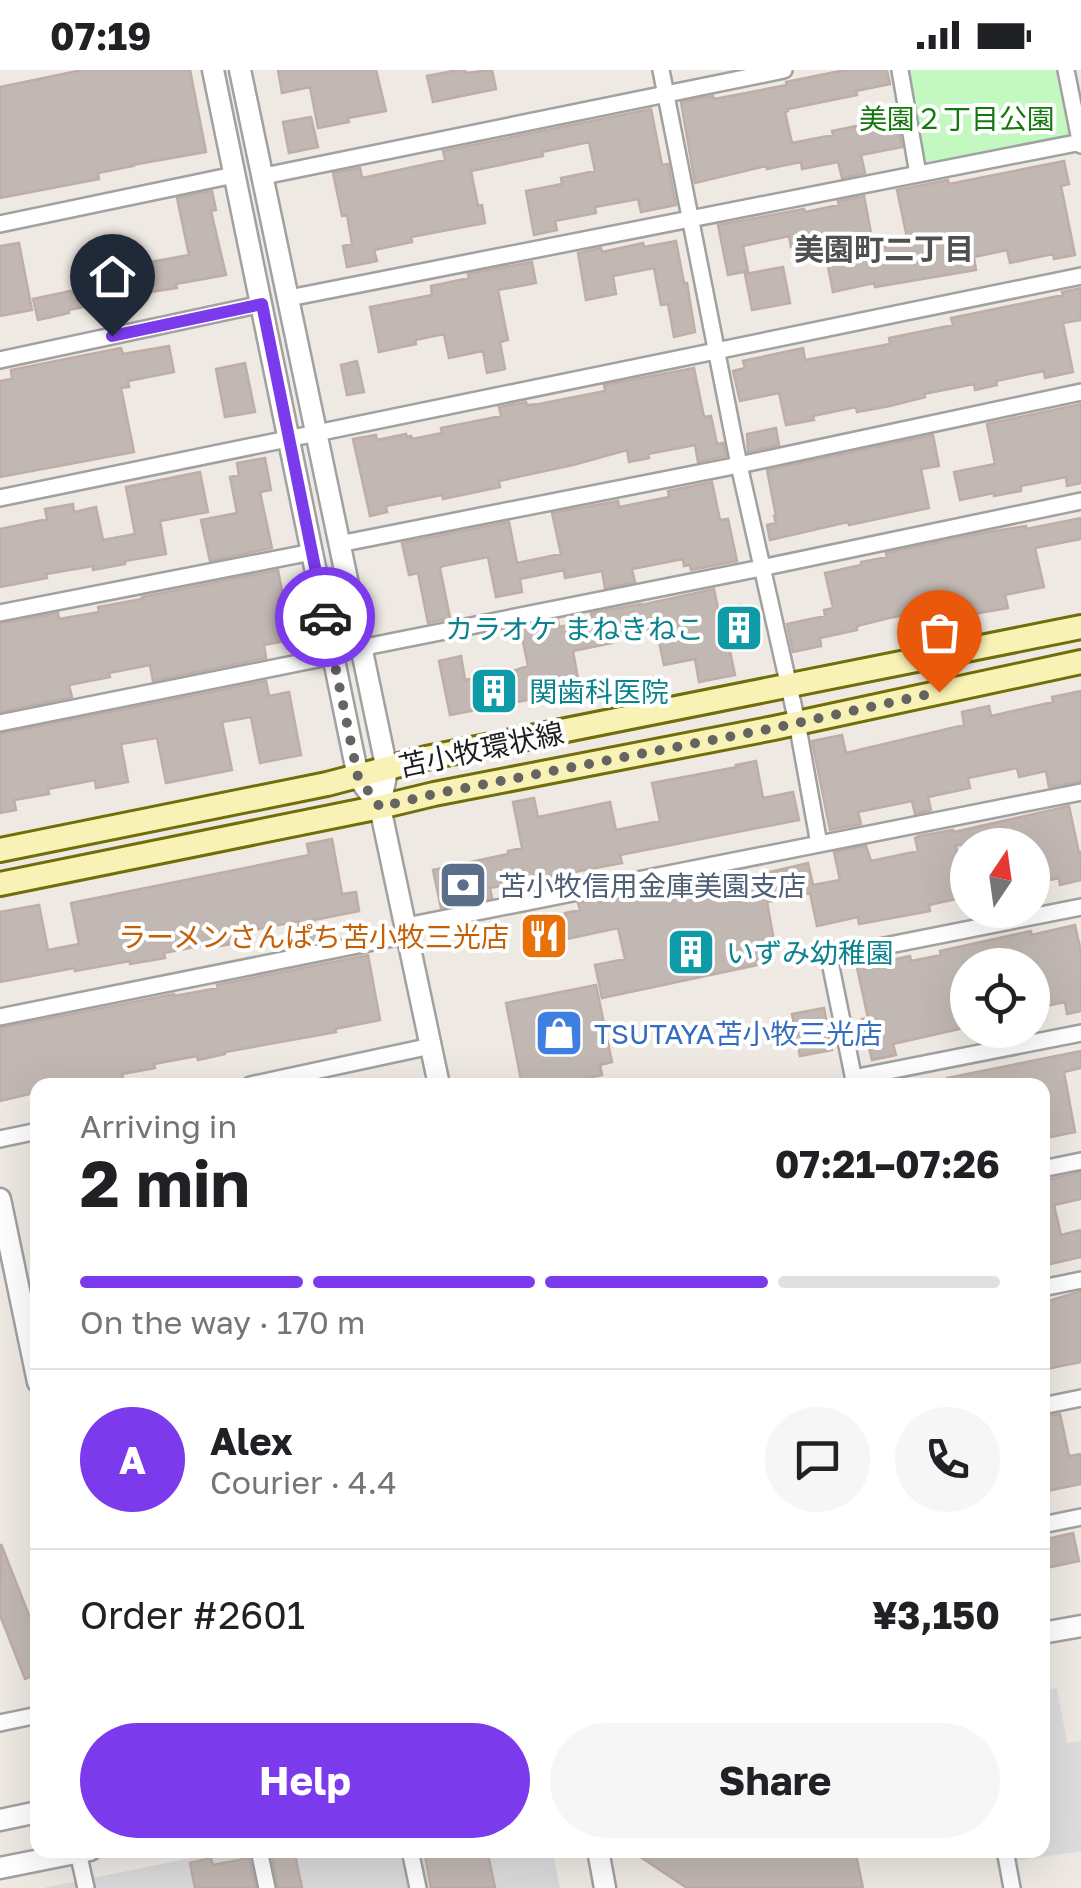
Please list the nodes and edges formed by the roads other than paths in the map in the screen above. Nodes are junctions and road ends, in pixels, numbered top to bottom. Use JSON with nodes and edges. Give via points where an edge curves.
{"nodes":[{"id":1,"x":213,"y":70,"type":"edge"},
{"id":2,"x":240,"y":70,"type":"edge"},
{"id":3,"x":661,"y":70,"type":"edge"},
{"id":4,"x":784,"y":70,"type":"edge"},
{"id":5,"x":900,"y":70,"type":"edge"},
{"id":6,"x":1066,"y":70,"type":"edge"},
{"id":7,"x":666,"y":93,"type":"junction"},
{"id":8,"x":1081,"y":143,"type":"edge"},
{"id":9,"x":918,"y":174,"type":"junction"},
{"id":10,"x":234,"y":175,"type":"junction"},
{"id":11,"x":264,"y":176,"type":"junction"},
{"id":12,"x":690,"y":218,"type":"junction"},
{"id":13,"x":0,"y":224,"type":"edge"},
{"id":14,"x":1081,"y":276,"type":"edge"},
{"id":15,"x":288,"y":298,"type":"junction"},
{"id":16,"x":262,"y":304,"type":"junction"},
{"id":17,"x":716,"y":352,"type":"junction"},
{"id":18,"x":0,"y":360,"type":"edge"},
{"id":19,"x":1081,"y":392,"type":"edge"},
{"id":20,"x":316,"y":434,"type":"junction"},
{"id":21,"x":288,"y":439,"type":"junction"},
{"id":22,"x":738,"y":465,"type":"junction"},
{"id":23,"x":0,"y":498,"type":"edge"},
{"id":24,"x":1081,"y":501,"type":"edge"},
{"id":25,"x":339,"y":544,"type":"junction"},
{"id":26,"x":312,"y":552,"type":"junction"},
{"id":27,"x":760,"y":568,"type":"junction"},
{"id":28,"x":0,"y":613,"type":"edge"},
{"id":29,"x":1081,"y":627,"type":"edge"},
{"id":30,"x":360,"y":648,"type":"junction"},
{"id":31,"x":333,"y":656,"type":"junction"},
{"id":32,"x":1081,"y":662,"type":"edge"},
{"id":33,"x":789,"y":686,"type":"junction"},
{"id":34,"x":797,"y":722,"type":"junction"},
{"id":35,"x":0,"y":724,"type":"edge"},
{"id":36,"x":387,"y":770,"type":"junction"},
{"id":37,"x":358,"y":777,"type":"junction"},
{"id":38,"x":1081,"y":792,"type":"edge"},
{"id":39,"x":380,"y":807,"type":"junction"},
{"id":40,"x":819,"y":844,"type":"junction"},
{"id":41,"x":0,"y":850,"type":"edge"},
{"id":42,"x":0,"y":884,"type":"edge"},
{"id":43,"x":1081,"y":908,"type":"edge"},
{"id":44,"x":407,"y":931,"type":"junction"},
{"id":45,"x":0,"y":1017,"type":"edge"},
{"id":46,"x":1081,"y":1033,"type":"edge"},
{"id":47,"x":431,"y":1046,"type":"junction"},
{"id":48,"x":282,"y":1078,"type":"edge"},
{"id":49,"x":438,"y":1078,"type":"edge"},
{"id":50,"x":853,"y":1078,"type":"edge"},
{"id":51,"x":868,"y":1078,"type":"edge"},
{"id":52,"x":30,"y":1133,"type":"edge"},
{"id":53,"x":0,"y":1140,"type":"edge"},
{"id":54,"x":1081,"y":1160,"type":"edge"},
{"id":55,"x":1050,"y":1166,"type":"edge"},
{"id":56,"x":0,"y":1199,"type":"edge"},
{"id":57,"x":1081,"y":1280,"type":"edge"},
{"id":58,"x":1050,"y":1286,"type":"edge"},
{"id":59,"x":30,"y":1343,"type":"edge"},
{"id":60,"x":1081,"y":1398,"type":"edge"},
{"id":61,"x":1050,"y":1404,"type":"edge"},
{"id":62,"x":1081,"y":1517,"type":"edge"},
{"id":63,"x":1050,"y":1523,"type":"edge"},
{"id":64,"x":1081,"y":1626,"type":"edge"},
{"id":65,"x":1050,"y":1632,"type":"edge"},
{"id":66,"x":30,"y":1717,"type":"edge"},
{"id":67,"x":0,"y":1723,"type":"edge"},
{"id":68,"x":30,"y":1814,"type":"edge"},
{"id":69,"x":0,"y":1820,"type":"edge"},
{"id":70,"x":49,"y":1858,"type":"edge"},
{"id":71,"x":84,"y":1858,"type":"edge"},
{"id":72,"x":261,"y":1858,"type":"edge"},
{"id":73,"x":412,"y":1858,"type":"edge"},
{"id":74,"x":599,"y":1858,"type":"edge"},
{"id":75,"x":1006,"y":1858,"type":"edge"},
{"id":76,"x":0,"y":1868,"type":"edge"},
{"id":77,"x":86,"y":1888,"type":"edge"},
{"id":78,"x":267,"y":1888,"type":"edge"},
{"id":79,"x":418,"y":1888,"type":"edge"},
{"id":80,"x":605,"y":1888,"type":"edge"},
{"id":81,"x":1012,"y":1888,"type":"edge"}],
"edges":[{"from":1,"to":10,"type":"street"},
{"from":2,"to":11,"type":"street"},
{"from":3,"to":7,"type":"street"},
{"from":4,"to":7,"type":"street"},
{"from":5,"to":9,"type":"street"},
{"from":6,"to":8,"type":"street"},
{"from":7,"to":11,"type":"street"},
{"from":7,"to":12,"type":"street"},
{"from":8,"to":9,"type":"street"},
{"from":9,"to":12,"type":"street"},
{"from":10,"to":13,"type":"street"},
{"from":10,"to":16,"type":"street"},
{"from":11,"to":15,"type":"street"},
{"from":12,"to":15,"type":"street"},
{"from":12,"to":17,"type":"street"},
{"from":14,"to":17,"type":"street"},
{"from":15,"to":20,"type":"street"},
{"from":16,"to":18,"type":"street"},
{"from":16,"to":21,"type":"street"},
{"from":17,"to":20,"type":"street"},
{"from":17,"to":22,"type":"street"},
{"from":19,"to":22,"type":"street"},
{"from":20,"to":21,"type":"street"},
{"from":20,"to":25,"type":"street"},
{"from":21,"to":23,"type":"street"},
{"from":21,"to":26,"type":"street"},
{"from":22,"to":25,"type":"street"},
{"from":22,"to":27,"type":"street"},
{"from":24,"to":27,"type":"street"},
{"from":25,"to":30,"type":"street"},
{"from":26,"to":28,"type":"street"},
{"from":26,"to":31,"type":"street"},
{"from":27,"to":30,"type":"street"},
{"from":27,"to":33,"type":"street"},
{"from":29,"to":33,"type":"main road","name":"苫小牧環状線"},
{"from":30,"to":36,"type":"street"},
{"from":31,"to":35,"type":"street"},
{"from":31,"to":37,"type":"street"},
{"from":32,"to":34,"type":"main road","name":"苫小牧環状線"},
{"from":33,"to":34,"type":"street"},
{"from":33,"to":36,"type":"main road","name":"苫小牧環状線"},
{"from":34,"to":39,"type":"main road","name":"苫小牧環状線"},
{"from":34,"to":40,"type":"street"},
{"from":36,"to":37,"type":"main road","name":"苫小牧環状線"},
{"from":36,"to":39,"type":"street"},
{"from":37,"to":39,"type":"street"},
{"from":37,"to":41,"type":"main road","name":"苫小牧環状線"},
{"from":38,"to":40,"type":"street"},
{"from":39,"to":42,"type":"main road","name":"苫小牧環状線"},
{"from":39,"to":44,"type":"street"},
{"from":40,"to":44,"type":"street"},
{"from":43,"to":50,"type":"street","via":[[828,957]]},
{"from":44,"to":45,"type":"street"},
{"from":44,"to":47,"type":"street"},
{"from":46,"to":51,"type":"street"},
{"from":47,"to":48,"type":"street"},
{"from":47,"to":49,"type":"street"},
{"from":52,"to":53,"type":"street"},
{"from":54,"to":55,"type":"street"},
{"from":56,"to":59,"type":"street"},
{"from":57,"to":58,"type":"street"},
{"from":60,"to":61,"type":"street"},
{"from":62,"to":63,"type":"street"},
{"from":64,"to":65,"type":"street"},
{"from":66,"to":67,"type":"street"},
{"from":68,"to":69,"type":"street"},
{"from":70,"to":76,"type":"street"},
{"from":71,"to":77,"type":"street"},
{"from":72,"to":78,"type":"street"},
{"from":73,"to":79,"type":"street"},
{"from":74,"to":80,"type":"street"},
{"from":75,"to":81,"type":"street"}]}
